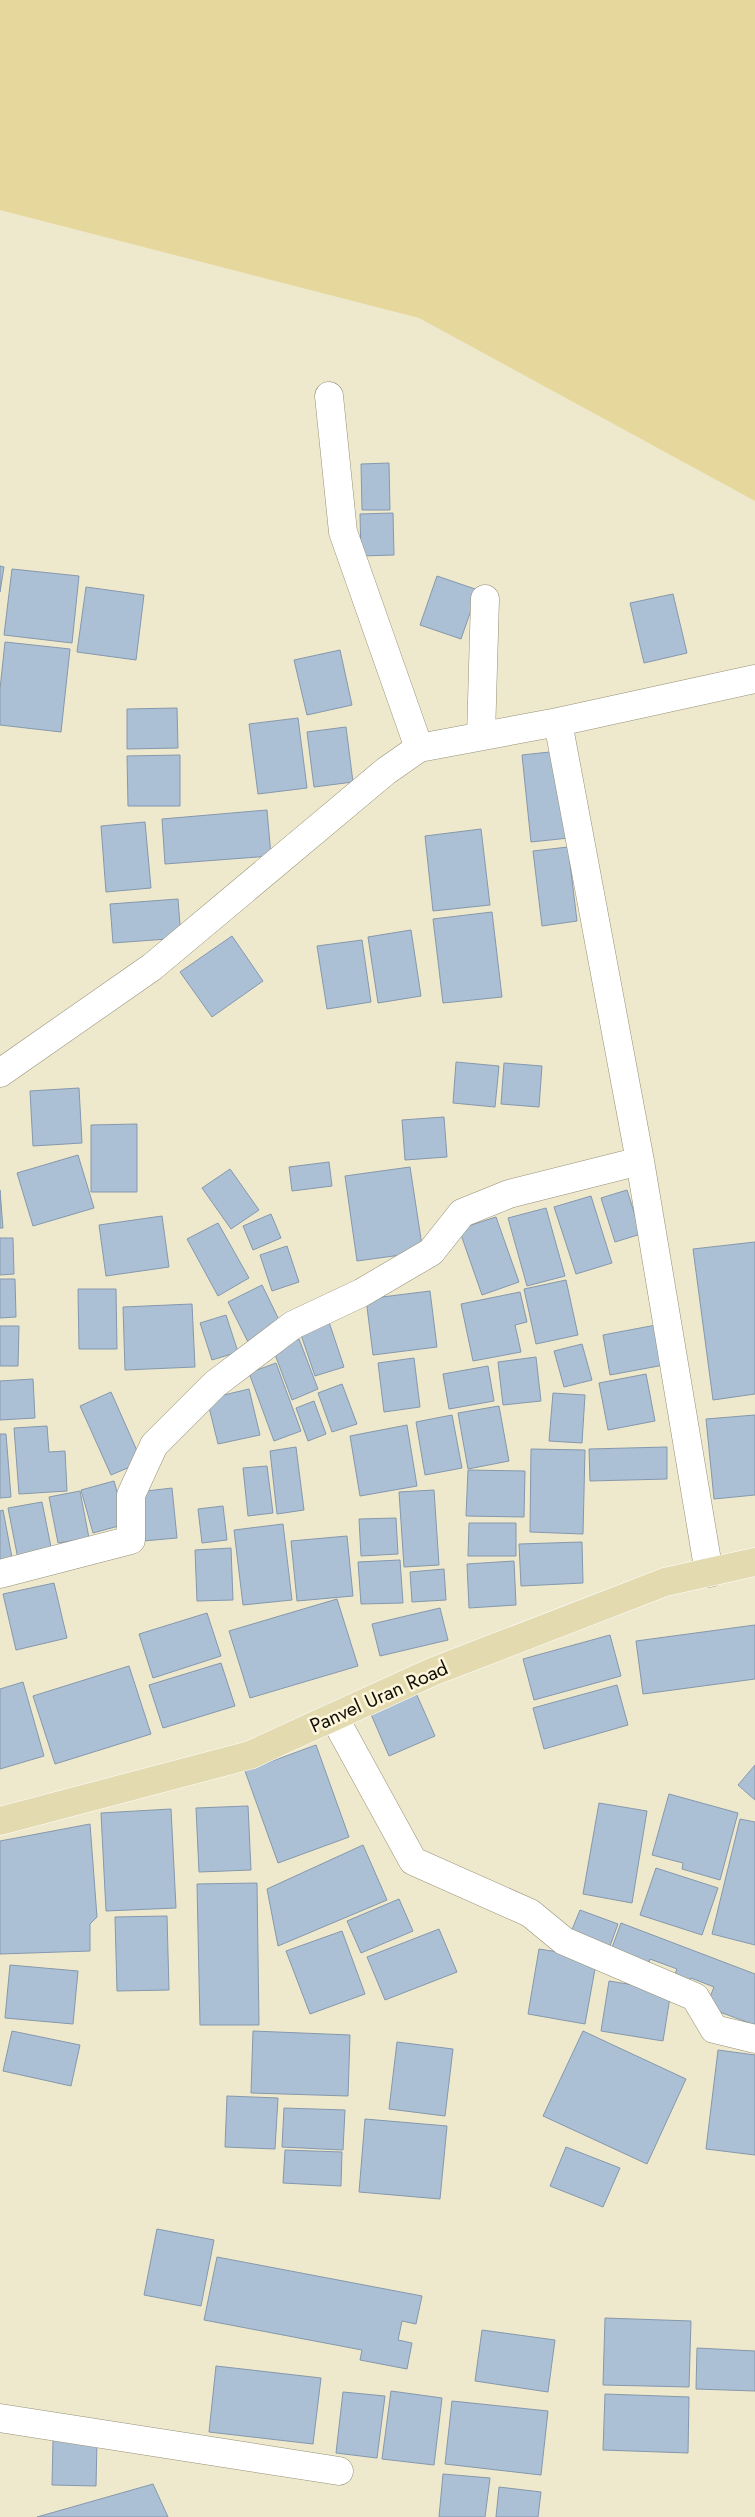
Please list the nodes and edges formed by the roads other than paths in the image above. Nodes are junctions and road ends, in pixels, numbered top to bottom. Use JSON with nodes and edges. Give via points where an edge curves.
{"nodes":[{"id":1,"x":329,"y":396,"type":"dead end"},
{"id":2,"x":485,"y":600,"type":"dead end"},
{"id":3,"x":755,"y":679,"type":"edge"},
{"id":4,"x":558,"y":722,"type":"junction"},
{"id":5,"x":481,"y":736,"type":"junction"},
{"id":6,"x":419,"y":748,"type":"junction"},
{"id":7,"x":0,"y":1073,"type":"edge"},
{"id":8,"x":640,"y":1161,"type":"junction"},
{"id":9,"x":755,"y":1562,"type":"edge"},
{"id":10,"x":709,"y":1573,"type":"junction"},
{"id":11,"x":0,"y":1574,"type":"edge"},
{"id":12,"x":334,"y":1717,"type":"junction"},
{"id":13,"x":0,"y":1821,"type":"edge"},
{"id":14,"x":755,"y":2039,"type":"edge"},
{"id":15,"x":0,"y":2418,"type":"edge"},
{"id":16,"x":339,"y":2471,"type":"dead end"}],
"edges":[{"from":1,"to":6,"type":"street","via":[[343,532]]},
{"from":2,"to":5,"type":"street"},
{"from":3,"to":4,"type":"street"},
{"from":4,"to":5,"type":"street"},
{"from":4,"to":8,"type":"street"},
{"from":5,"to":6,"type":"street"},
{"from":6,"to":7,"type":"street","via":[[386,771],[152,967]]},
{"from":8,"to":10,"type":"street"},
{"from":8,"to":11,"type":"street","via":[[509,1194],[462,1213],[431,1252],[361,1293],[293,1325],[216,1384],[154,1445],[132,1495],[131,1540]]},
{"from":9,"to":10,"type":"main road","name":"Panvel Uran Road"},
{"from":10,"to":12,"type":"main road","name":"Panvel Uran Road","via":[[656,1586],[432,1672]]},
{"from":12,"to":13,"type":"main road","name":"Panvel Uran Road","via":[[250,1755]]},
{"from":12,"to":14,"type":"street","via":[[413,1861],[530,1912],[564,1941],[695,1997],[714,2030]]},
{"from":15,"to":16,"type":"street"}]}
